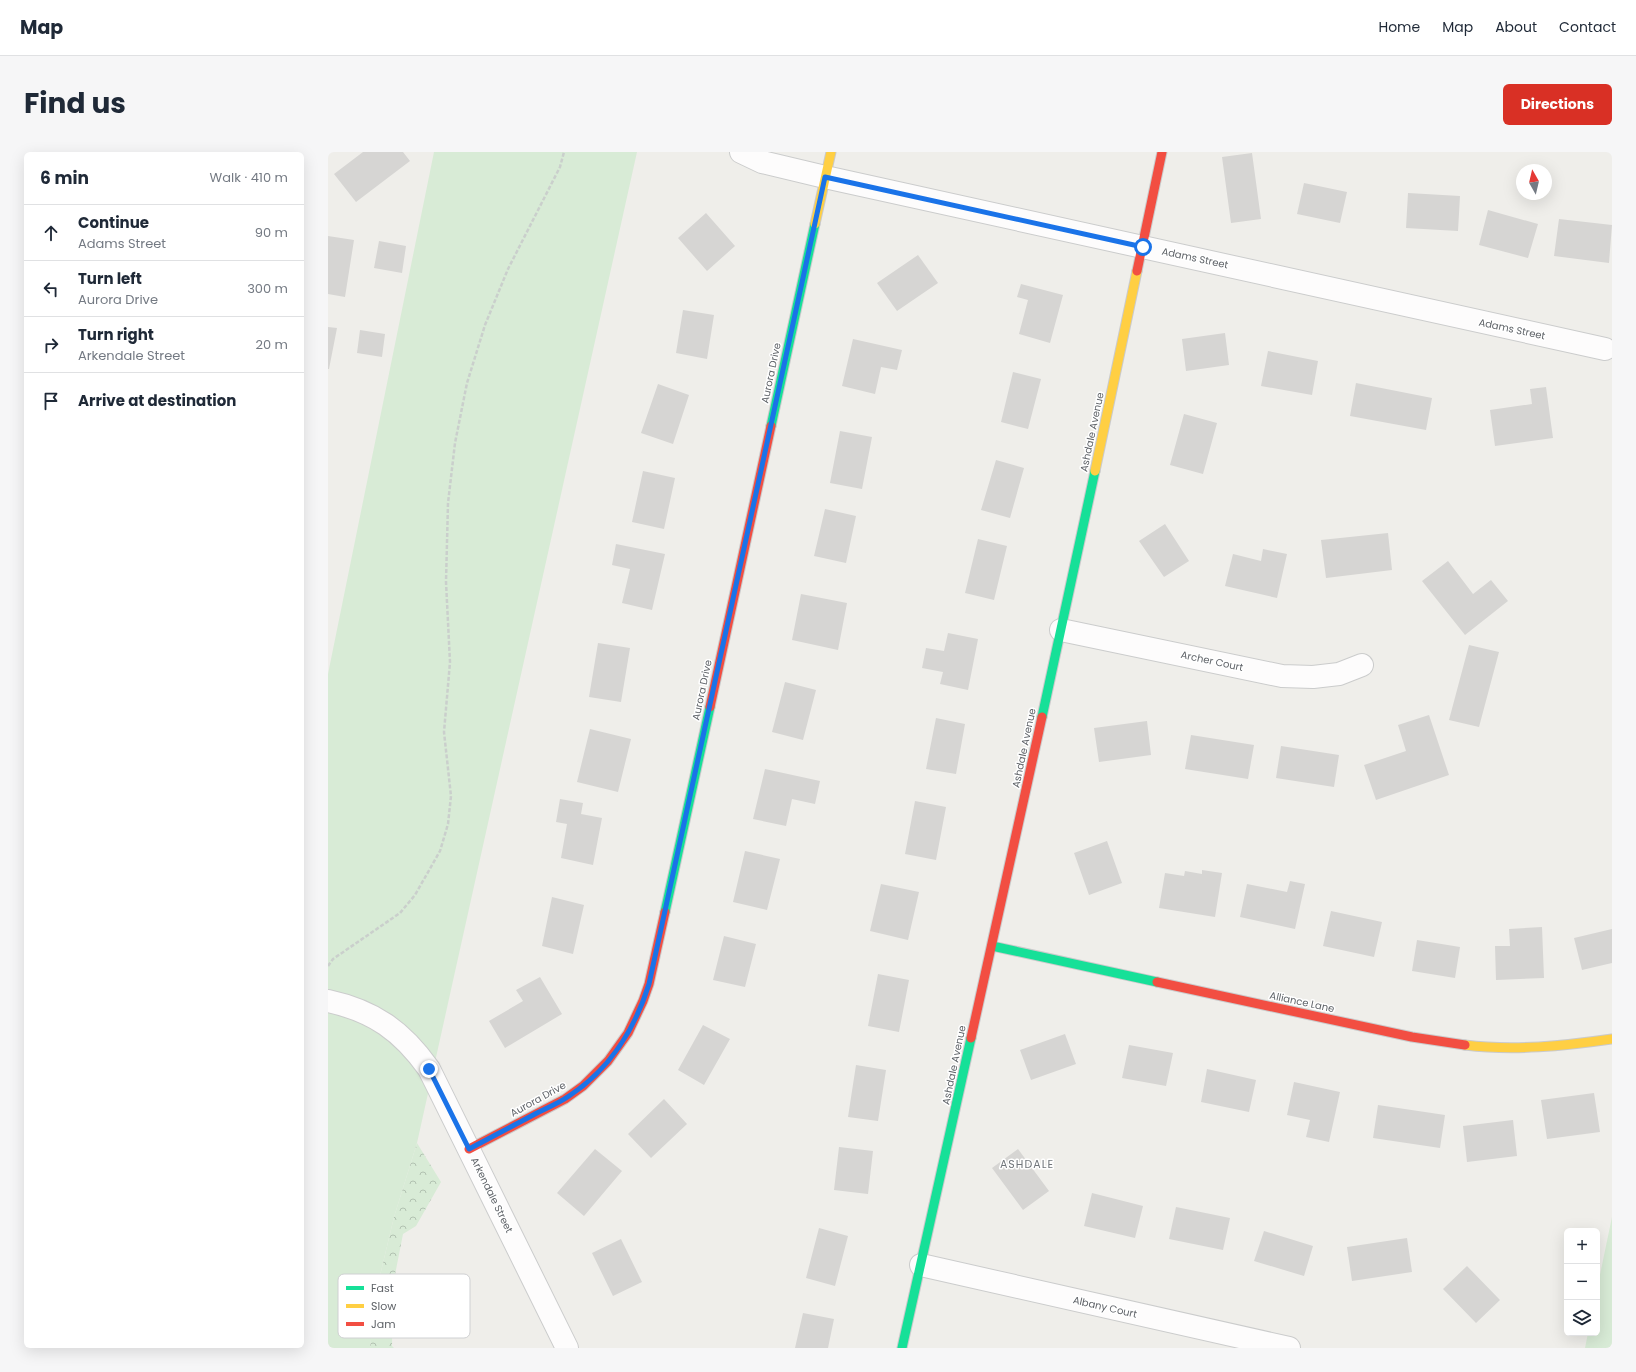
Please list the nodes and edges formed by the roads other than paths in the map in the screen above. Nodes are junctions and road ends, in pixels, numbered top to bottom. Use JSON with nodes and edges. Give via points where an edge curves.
{"nodes":[{"id":1,"x":740,"y":152,"type":"edge"},
{"id":2,"x":831,"y":152,"type":"edge"},
{"id":3,"x":1162,"y":152,"type":"edge"},
{"id":4,"x":825,"y":177,"type":"junction"},
{"id":5,"x":1143,"y":247,"type":"junction"},
{"id":6,"x":1605,"y":349,"type":"dead end"},
{"id":7,"x":1062,"y":630,"type":"junction"},
{"id":8,"x":1362,"y":665,"type":"dead end"},
{"id":9,"x":992,"y":946,"type":"junction"},
{"id":10,"x":328,"y":1001,"type":"edge"},
{"id":11,"x":1612,"y":1039,"type":"edge"},
{"id":12,"x":469,"y":1149,"type":"junction"},
{"id":13,"x":921,"y":1265,"type":"junction"},
{"id":14,"x":567,"y":1348,"type":"edge"},
{"id":15,"x":902,"y":1348,"type":"edge"},
{"id":16,"x":1289,"y":1348,"type":"edge"}],
"edges":[{"from":1,"to":4,"type":"street","name":"Adams Street","via":[[762,162]]},
{"from":2,"to":4,"type":"street","name":"Aurora Drive"},
{"from":3,"to":5,"type":"street","name":"Ashdale Avenue"},
{"from":4,"to":5,"type":"street","name":"Adams Street"},
{"from":4,"to":12,"type":"street","name":"Aurora Drive","via":[[643,1003],[629,1034],[613,1056],[590,1080],[568,1097]]},
{"from":5,"to":6,"type":"street","name":"Adams Street"},
{"from":5,"to":7,"type":"street","name":"Ashdale Avenue"},
{"from":7,"to":8,"type":"street","name":"Archer Court","via":[[1282,676],[1313,677],[1339,674]]},
{"from":7,"to":9,"type":"street","name":"Ashdale Avenue"},
{"from":9,"to":11,"type":"street","name":"Alliance Lane","via":[[1412,1037],[1469,1046],[1527,1048],[1584,1044]]},
{"from":9,"to":13,"type":"street","name":"Ashdale Avenue"},
{"from":10,"to":12,"type":"street","name":"Arkendale Street","via":[[344,1004],[371,1015],[395,1030],[416,1050],[429,1069]]},
{"from":12,"to":14,"type":"street","name":"Arkendale Street"},
{"from":13,"to":15,"type":"street","name":"Ashdale Avenue"},
{"from":13,"to":16,"type":"street","name":"Albany Court"}]}
